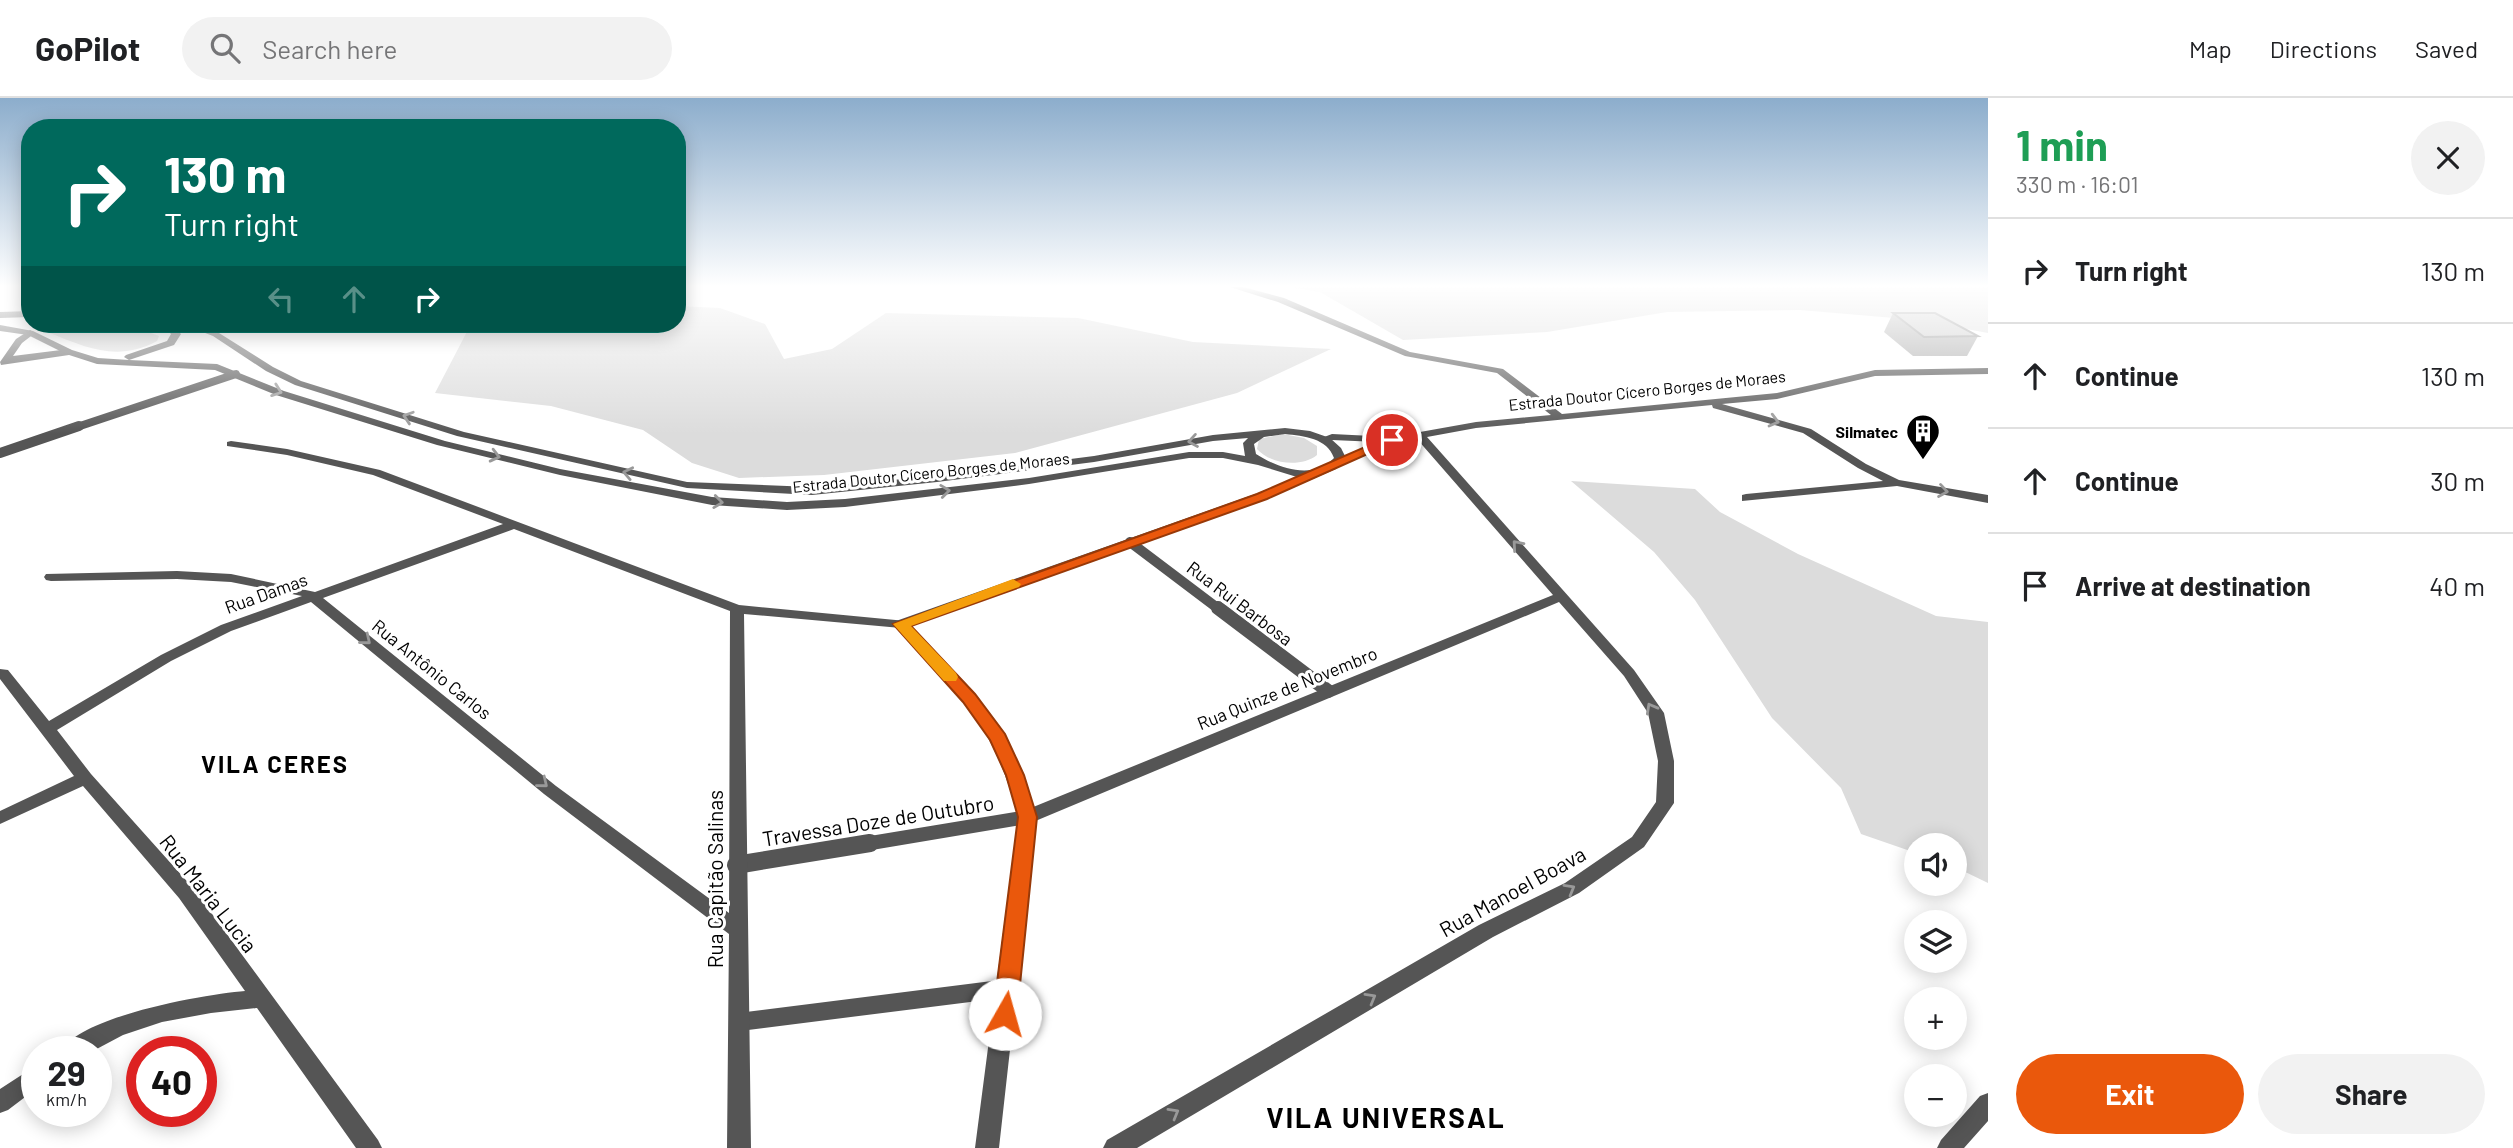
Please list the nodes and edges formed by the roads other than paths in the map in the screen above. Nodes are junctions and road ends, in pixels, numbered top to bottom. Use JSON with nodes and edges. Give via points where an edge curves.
{"nodes":[{"id":1,"x":25,"y":336,"type":"edge"},
{"id":2,"x":38,"y":336,"type":"edge"},
{"id":3,"x":174,"y":336,"type":"edge"},
{"id":4,"x":219,"y":336,"type":"edge"},
{"id":5,"x":1366,"y":336,"type":"edge"},
{"id":6,"x":69,"y":352,"type":"junction"},
{"id":7,"x":97,"y":361,"type":"junction"},
{"id":8,"x":2,"y":362,"type":"edge"},
{"id":9,"x":1988,"y":371,"type":"edge"},
{"id":10,"x":236,"y":374,"type":"junction"},
{"id":11,"x":1708,"y":404,"type":"junction"},
{"id":12,"x":1559,"y":416,"type":"junction"},
{"id":13,"x":1261,"y":434,"type":"junction"},
{"id":14,"x":1419,"y":434,"type":"junction"},
{"id":15,"x":1324,"y":439,"type":"junction"},
{"id":16,"x":1392,"y":440,"type":"junction"},
{"id":17,"x":231,"y":444,"type":"dead end"},
{"id":18,"x":0,"y":453,"type":"edge"},
{"id":19,"x":1261,"y":463,"type":"junction"},
{"id":20,"x":1337,"y":464,"type":"junction"},
{"id":21,"x":1316,"y":472,"type":"junction"},
{"id":22,"x":1897,"y":484,"type":"junction"},
{"id":23,"x":1262,"y":496,"type":"junction"},
{"id":24,"x":1746,"y":498,"type":"dead end"},
{"id":25,"x":1988,"y":499,"type":"edge"},
{"id":26,"x":513,"y":525,"type":"junction"},
{"id":27,"x":1130,"y":542,"type":"junction"},
{"id":28,"x":51,"y":577,"type":"dead end"},
{"id":29,"x":1563,"y":596,"type":"junction"},
{"id":30,"x":313,"y":597,"type":"junction"},
{"id":31,"x":737,"y":609,"type":"junction"},
{"id":32,"x":901,"y":624,"type":"junction"},
{"id":33,"x":1,"y":673,"type":"edge"},
{"id":34,"x":1328,"y":691,"type":"junction"},
{"id":35,"x":47,"y":729,"type":"junction"},
{"id":36,"x":85,"y":778,"type":"junction"},
{"id":37,"x":1027,"y":817,"type":"junction"},
{"id":38,"x":0,"y":818,"type":"edge"},
{"id":39,"x":736,"y":865,"type":"junction"},
{"id":40,"x":737,"y":930,"type":"junction"},
{"id":41,"x":1009,"y":988,"type":"junction"},
{"id":42,"x":260,"y":999,"type":"junction"},
{"id":43,"x":738,"y":1022,"type":"junction"},
{"id":44,"x":104,"y":1036,"type":"edge"},
{"id":45,"x":21,"y":1087,"type":"edge"},
{"id":46,"x":0,"y":1102,"type":"edge"},
{"id":47,"x":1988,"y":1104,"type":"edge"},
{"id":48,"x":370,"y":1148,"type":"edge"},
{"id":49,"x":739,"y":1148,"type":"edge"},
{"id":50,"x":987,"y":1148,"type":"edge"},
{"id":51,"x":1115,"y":1148,"type":"edge"},
{"id":52,"x":1950,"y":1148,"type":"edge"}],
"edges":[{"from":1,"to":8,"type":"street"},
{"from":2,"to":6,"type":"street","name":"Estrada Doutor Cícero Borges de Moraes"},
{"from":3,"to":7,"type":"street","via":[[164,347]]},
{"from":13,"to":4,"type":"street","name":"Estrada Doutor Cícero Borges de Moraes","one_way":true,"via":[[844,489],[782,492],[687,485],[461,434],[298,383],[272,373]]},
{"from":5,"to":12,"type":"street","via":[[1408,354],[1500,371]]},
{"from":6,"to":7,"type":"street","name":"Estrada Doutor Cícero Borges de Moraes"},
{"from":6,"to":8,"type":"street"},
{"from":7,"to":10,"type":"street","name":"Estrada Doutor Cícero Borges de Moraes","via":[[217,367]]},
{"from":9,"to":11,"type":"street","name":"Estrada Doutor Cícero Borges de Moraes","via":[[1875,373],[1777,396]]},
{"from":10,"to":18,"type":"lane"},
{"from":10,"to":19,"type":"street","name":"Estrada Doutor Cícero Borges de Moraes","one_way":true,"via":[[279,393],[441,443],[560,472],[738,504],[796,506],[872,500],[1189,455],[1223,455]]},
{"from":11,"to":12,"type":"street","name":"Estrada Doutor Cícero Borges de Moraes"},
{"from":11,"to":22,"type":"street","one_way":true,"via":[[1807,431]]},
{"from":12,"to":14,"type":"street","name":"Estrada Doutor Cícero Borges de Moraes"},
{"from":13,"to":15,"type":"street","name":"Estrada Doutor Cícero Borges de Moraes","via":[[1299,432]]},
{"from":13,"to":19,"type":"street","via":[[1248,443],[1251,456]]},
{"from":14,"to":16,"type":"street","name":"Estrada Doutor Cícero Borges de Moraes"},
{"from":29,"to":14,"type":"street","name":"Rua Manoel Boava","one_way":true},
{"from":15,"to":16,"type":"street","name":"Estrada Doutor Cícero Borges de Moraes"},
{"from":15,"to":20,"type":"street","via":[[1339,452]]},
{"from":16,"to":20,"type":"street","name":"Estrada Doutor Cícero Borges de Moraes"},
{"from":17,"to":26,"type":"street","via":[[376,472]]},
{"from":19,"to":21,"type":"street","name":"Estrada Doutor Cícero Borges de Moraes","via":[[1289,472]]},
{"from":19,"to":23,"type":"street"},
{"from":20,"to":21,"type":"street","name":"Estrada Doutor Cícero Borges de Moraes"},
{"from":21,"to":23,"type":"street","name":"Estrada Doutor Cícero Borges de Moraes"},
{"from":22,"to":24,"type":"street"},
{"from":22,"to":25,"type":"street","one_way":true},
{"from":23,"to":27,"type":"street"},
{"from":26,"to":30,"type":"street","name":"Rua Damas"},
{"from":26,"to":31,"type":"street"},
{"from":27,"to":32,"type":"street"},
{"from":27,"to":34,"type":"lane","name":"Rua Rui Barbosa"},
{"from":28,"to":30,"type":"street","name":"Rua Antônio Carlos","via":[[231,578]]},
{"from":29,"to":34,"type":"street","name":"Rua Quinze de Novembro"},
{"from":51,"to":29,"type":"street","name":"Rua Manoel Boava","one_way":true,"via":[[1486,931],[1572,888],[1638,842],[1665,803],[1666,761],[1656,713],[1629,673]]},
{"from":30,"to":35,"type":"street","name":"Rua Damas","via":[[199,640]]},
{"from":30,"to":40,"type":"street","name":"Rua Antônio Carlos","one_way":true,"via":[[550,790]]},
{"from":31,"to":32,"type":"street"},
{"from":31,"to":39,"type":"street","name":"Rua Capitão Salinas"},
{"from":32,"to":37,"type":"street","via":[[999,738]]},
{"from":33,"to":35,"type":"street","name":"Rua Maria Lucia"},
{"from":34,"to":37,"type":"street","name":"Rua Quinze de Novembro"},
{"from":35,"to":36,"type":"street","name":"Rua Maria Lucia"},
{"from":36,"to":38,"type":"street"},
{"from":36,"to":42,"type":"street","name":"Rua Maria Lucia","via":[[186,893]]},
{"from":37,"to":39,"type":"lane","name":"Travessa Doze de Outubro"},
{"from":37,"to":41,"type":"street"},
{"from":39,"to":40,"type":"street","name":"Rua Capitão Salinas"},
{"from":40,"to":43,"type":"street","name":"Rua Capitão Salinas"},
{"from":41,"to":43,"type":"lane"},
{"from":41,"to":50,"type":"street"},
{"from":42,"to":44,"type":"street","via":[[199,1003],[143,1017]]},
{"from":42,"to":48,"type":"street","name":"Rua Maria Lucia"},
{"from":43,"to":49,"type":"street","name":"Rua Capitão Salinas"},
{"from":45,"to":46,"type":"street"},
{"from":47,"to":52,"type":"street"}]}
